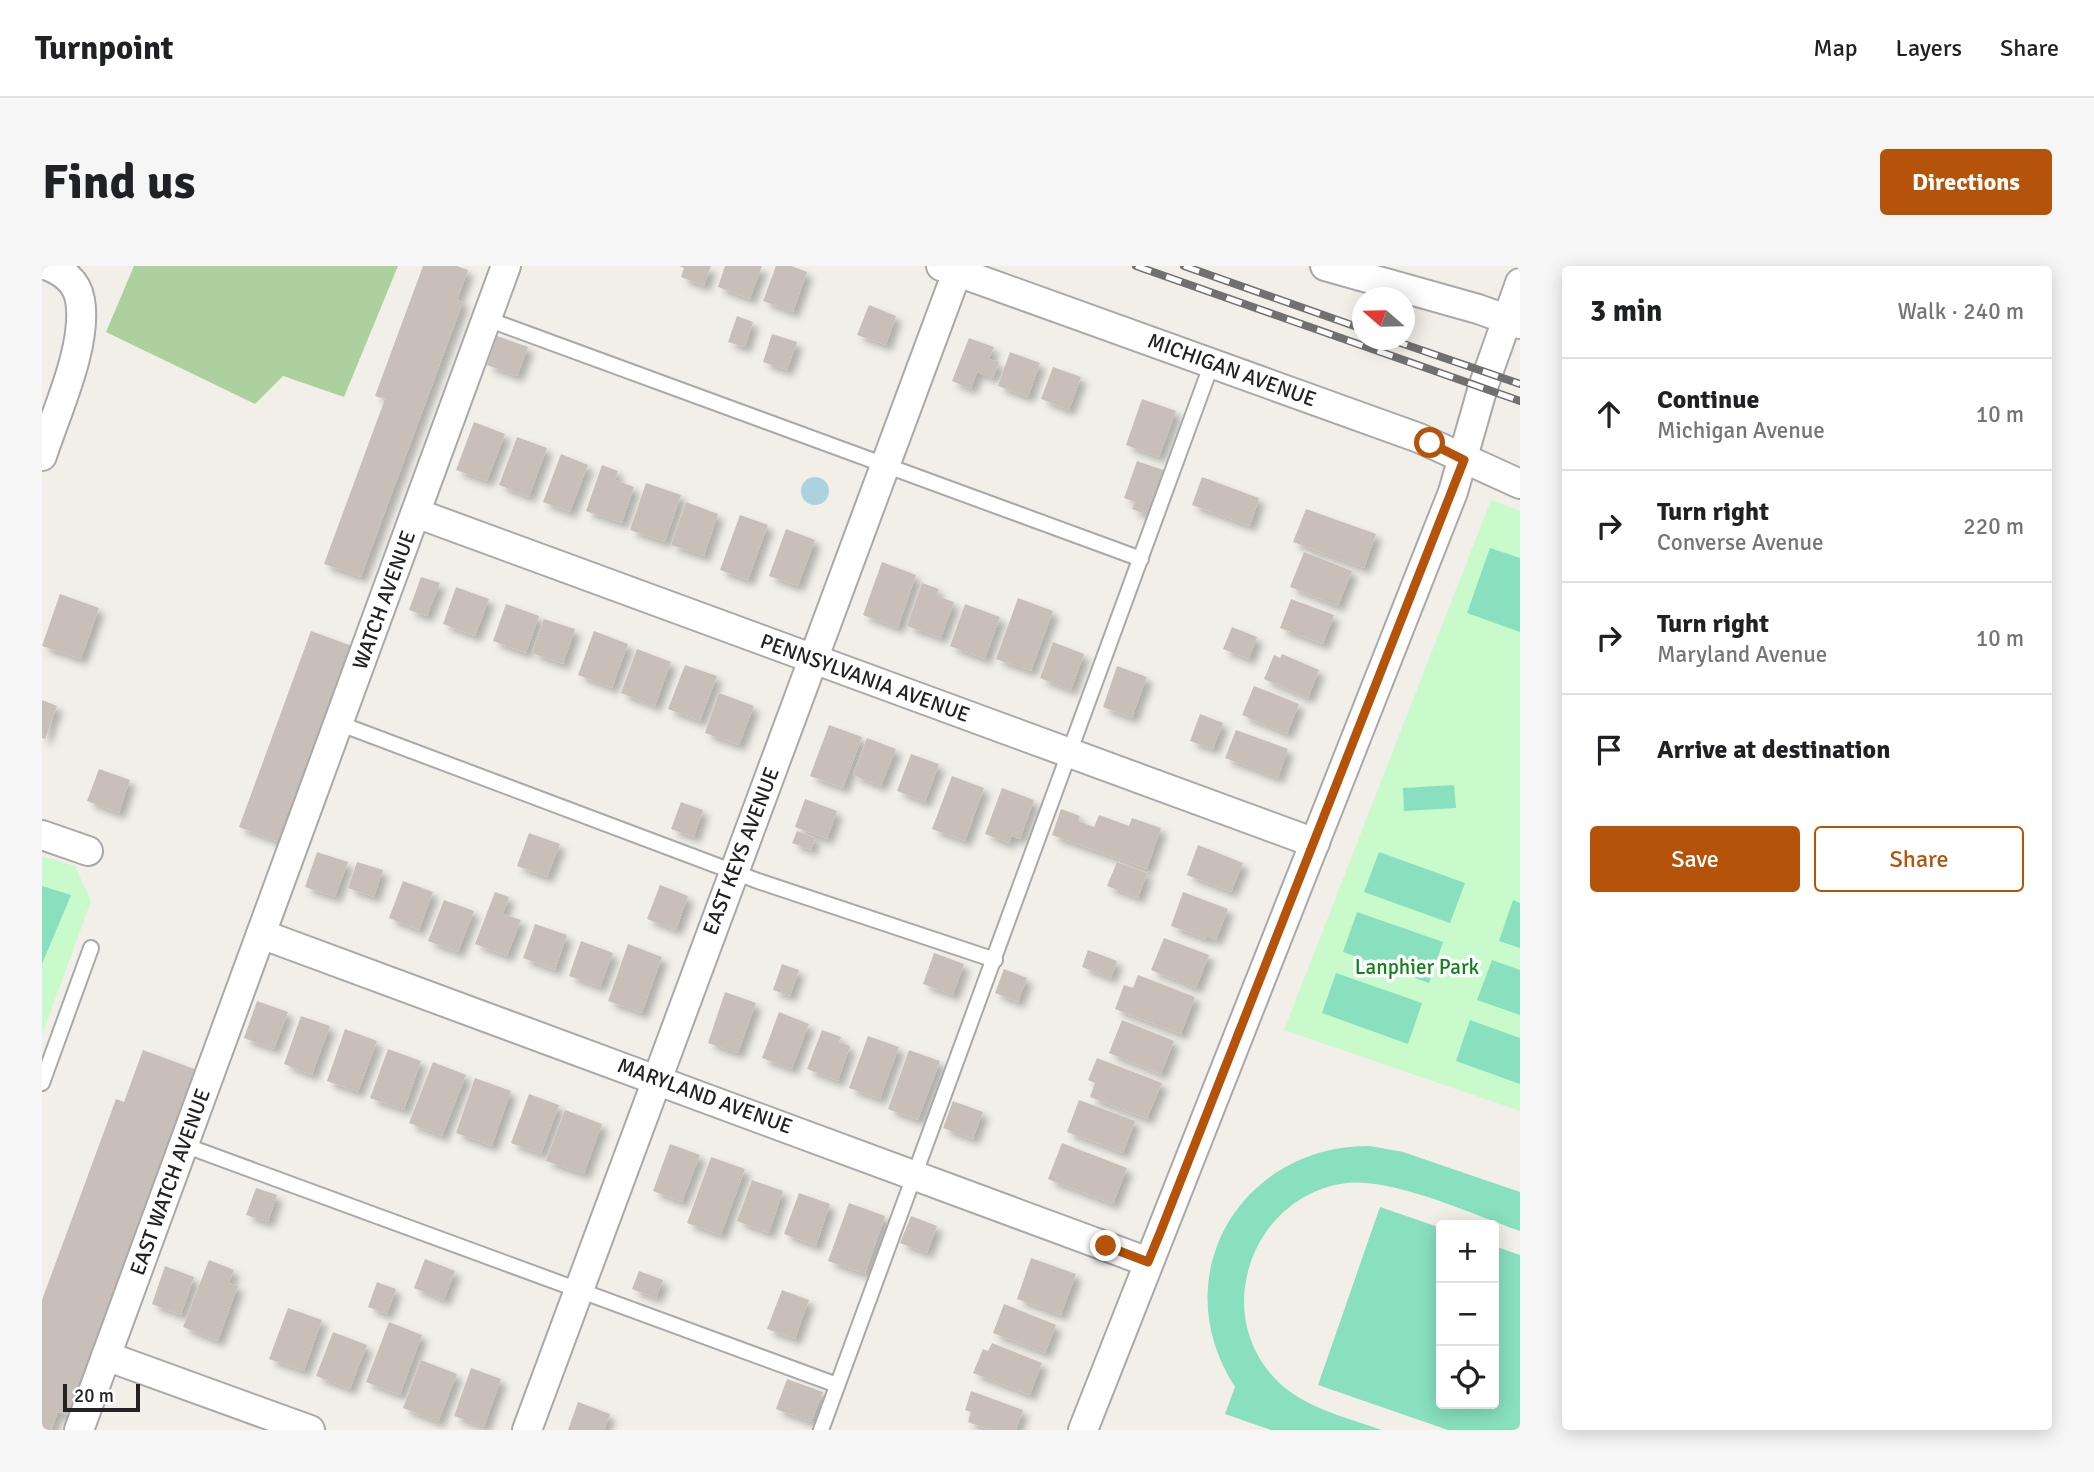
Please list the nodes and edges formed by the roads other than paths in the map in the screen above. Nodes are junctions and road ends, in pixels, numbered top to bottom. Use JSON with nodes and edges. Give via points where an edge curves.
{"nodes":[{"id":1,"x":48,"y":266,"type":"edge"},
{"id":2,"x":506,"y":266,"type":"edge"},
{"id":3,"x":1325,"y":266,"type":"edge"},
{"id":4,"x":949,"y":269,"type":"edge"},
{"id":5,"x":1520,"y":283,"type":"edge"},
{"id":6,"x":487,"y":319,"type":"junction"},
{"id":7,"x":1514,"y":322,"type":"edge"},
{"id":8,"x":1212,"y":363,"type":"junction"},
{"id":9,"x":42,"y":456,"type":"edge"},
{"id":10,"x":1464,"y":460,"type":"junction"},
{"id":11,"x":885,"y":465,"type":"junction"},
{"id":12,"x":1520,"y":484,"type":"edge"},
{"id":13,"x":416,"y":513,"type":"junction"},
{"id":14,"x":1141,"y":559,"type":"junction"},
{"id":15,"x":813,"y":659,"type":"junction"},
{"id":16,"x":338,"y":723,"type":"junction"},
{"id":17,"x":1071,"y":753,"type":"junction"},
{"id":18,"x":42,"y":835,"type":"edge"},
{"id":19,"x":1315,"y":843,"type":"junction"},
{"id":20,"x":88,"y":851,"type":"dead end"},
{"id":21,"x":733,"y":871,"type":"junction"},
{"id":22,"x":261,"y":934,"type":"junction"},
{"id":23,"x":91,"y":948,"type":"dead end"},
{"id":24,"x":995,"y":960,"type":"junction"},
{"id":25,"x":657,"y":1079,"type":"junction"},
{"id":26,"x":42,"y":1083,"type":"edge"},
{"id":27,"x":184,"y":1145,"type":"junction"},
{"id":28,"x":916,"y":1174,"type":"junction"},
{"id":29,"x":1148,"y":1262,"type":"junction"},
{"id":30,"x":578,"y":1289,"type":"junction"},
{"id":31,"x":106,"y":1356,"type":"junction"},
{"id":32,"x":838,"y":1385,"type":"junction"},
{"id":33,"x":79,"y":1430,"type":"edge"},
{"id":34,"x":310,"y":1430,"type":"edge"},
{"id":35,"x":527,"y":1430,"type":"edge"},
{"id":36,"x":821,"y":1430,"type":"edge"},
{"id":37,"x":1083,"y":1430,"type":"edge"}],
"edges":[{"from":1,"to":9,"type":"street","via":[[73,283],[80,298],[81,332]]},
{"from":2,"to":6,"type":"street","name":"WATCH AVENUE"},
{"from":3,"to":7,"type":"street"},
{"from":4,"to":8,"type":"street","name":"MICHIGAN AVENUE"},
{"from":4,"to":11,"type":"street","name":"EAST KEYS AVENUE"},
{"from":5,"to":7,"type":"street"},
{"from":6,"to":11,"type":"lane"},
{"from":6,"to":13,"type":"street","name":"WATCH AVENUE"},
{"from":7,"to":10,"type":"street","via":[[1483,387]]},
{"from":8,"to":10,"type":"street","name":"MICHIGAN AVENUE","via":[[1419,438]]},
{"from":8,"to":14,"type":"lane"},
{"from":10,"to":12,"type":"street","name":"MICHIGAN AVENUE"},
{"from":10,"to":19,"type":"street"},
{"from":11,"to":14,"type":"lane"},
{"from":11,"to":15,"type":"street","name":"EAST KEYS AVENUE"},
{"from":13,"to":15,"type":"street","name":"PENNSYLVANIA AVENUE"},
{"from":13,"to":16,"type":"street","name":"WATCH AVENUE"},
{"from":14,"to":17,"type":"lane"},
{"from":15,"to":17,"type":"street","name":"PENNSYLVANIA AVENUE"},
{"from":15,"to":21,"type":"street","name":"EAST KEYS AVENUE"},
{"from":16,"to":21,"type":"lane"},
{"from":16,"to":22,"type":"street","name":"WATCH AVENUE"},
{"from":17,"to":19,"type":"street","name":"PENNSYLVANIA AVENUE"},
{"from":17,"to":24,"type":"lane"},
{"from":18,"to":20,"type":"street"},
{"from":19,"to":29,"type":"street"},
{"from":21,"to":24,"type":"lane"},
{"from":21,"to":25,"type":"street","name":"EAST KEYS AVENUE"},
{"from":22,"to":25,"type":"street","name":"MARYLAND AVENUE"},
{"from":22,"to":27,"type":"street","name":"EAST WATCH AVENUE"},
{"from":23,"to":26,"type":"lane"},
{"from":24,"to":28,"type":"lane"},
{"from":25,"to":28,"type":"street","name":"MARYLAND AVENUE"},
{"from":25,"to":30,"type":"street","name":"EAST KEYS AVENUE"},
{"from":27,"to":30,"type":"lane"},
{"from":27,"to":31,"type":"street","name":"EAST WATCH AVENUE"},
{"from":28,"to":29,"type":"street","name":"MARYLAND AVENUE"},
{"from":28,"to":32,"type":"lane"},
{"from":29,"to":37,"type":"street"},
{"from":30,"to":32,"type":"lane"},
{"from":30,"to":35,"type":"street","name":"EAST KEYS AVENUE"},
{"from":31,"to":33,"type":"street","name":"EAST WATCH AVENUE"},
{"from":31,"to":34,"type":"street"},
{"from":32,"to":36,"type":"lane"}]}
